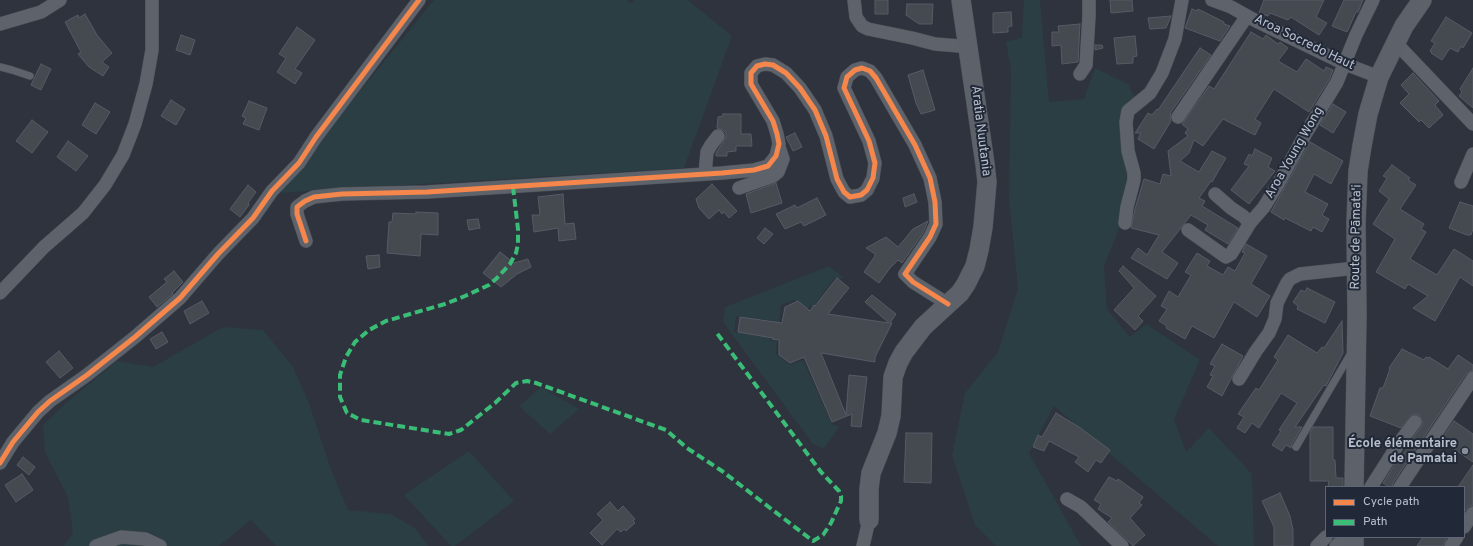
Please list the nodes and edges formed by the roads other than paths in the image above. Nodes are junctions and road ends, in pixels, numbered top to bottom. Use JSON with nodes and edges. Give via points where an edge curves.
{"nodes":[{"id":1,"x":60,"y":0,"type":"edge"},
{"id":2,"x":152,"y":0,"type":"edge"},
{"id":3,"x":419,"y":0,"type":"edge"},
{"id":4,"x":854,"y":0,"type":"edge"},
{"id":5,"x":961,"y":0,"type":"edge"},
{"id":6,"x":1088,"y":0,"type":"edge"},
{"id":7,"x":1182,"y":0,"type":"edge"},
{"id":8,"x":1212,"y":0,"type":"edge"},
{"id":9,"x":1373,"y":0,"type":"edge"},
{"id":10,"x":1422,"y":0,"type":"edge"},
{"id":11,"x":1233,"y":3,"type":"edge"},
{"id":12,"x":1247,"y":16,"type":"junction"},
{"id":13,"x":1,"y":18,"type":"edge"},
{"id":14,"x":1395,"y":42,"type":"junction"},
{"id":15,"x":968,"y":44,"type":"junction"},
{"id":16,"x":1344,"y":64,"type":"junction"},
{"id":17,"x":0,"y":67,"type":"edge"},
{"id":18,"x":1080,"y":74,"type":"dead end"},
{"id":19,"x":30,"y":76,"type":"dead end"},
{"id":20,"x":1379,"y":77,"type":"junction"},
{"id":21,"x":1178,"y":116,"type":"dead end"},
{"id":22,"x":1473,"y":124,"type":"edge"},
{"id":23,"x":718,"y":136,"type":"dead end"},
{"id":24,"x":779,"y":144,"type":"junction"},
{"id":25,"x":1473,"y":154,"type":"edge"},
{"id":26,"x":705,"y":174,"type":"junction"},
{"id":27,"x":1460,"y":182,"type":"dead end"},
{"id":28,"x":738,"y":188,"type":"dead end"},
{"id":29,"x":1215,"y":194,"type":"dead end"},
{"id":30,"x":1125,"y":223,"type":"dead end"},
{"id":31,"x":1250,"y":223,"type":"junction"},
{"id":32,"x":1188,"y":230,"type":"dead end"},
{"id":33,"x":306,"y":241,"type":"dead end"},
{"id":34,"x":1356,"y":268,"type":"junction"},
{"id":35,"x":0,"y":293,"type":"edge"},
{"id":36,"x":948,"y":304,"type":"junction"},
{"id":37,"x":1356,"y":344,"type":"junction"},
{"id":38,"x":1473,"y":378,"type":"edge"},
{"id":39,"x":1239,"y":379,"type":"dead end"},
{"id":40,"x":1416,"y":422,"type":"dead end"},
{"id":41,"x":1296,"y":447,"type":"dead end"},
{"id":42,"x":0,"y":463,"type":"edge"},
{"id":43,"x":1354,"y":486,"type":"edge"},
{"id":44,"x":1372,"y":486,"type":"edge"},
{"id":45,"x":1401,"y":486,"type":"edge"},
{"id":46,"x":1067,"y":500,"type":"dead end"},
{"id":47,"x":1473,"y":513,"type":"edge"},
{"id":48,"x":869,"y":520,"type":"joint"},
{"id":49,"x":1465,"y":525,"type":"edge"},
{"id":50,"x":1325,"y":538,"type":"edge"},
{"id":51,"x":96,"y":546,"type":"edge"},
{"id":52,"x":160,"y":546,"type":"edge"},
{"id":53,"x":863,"y":546,"type":"edge"},
{"id":54,"x":1122,"y":546,"type":"edge"},
{"id":55,"x":1317,"y":546,"type":"edge"}],
"edges":[{"from":1,"to":13,"type":"street","via":[[41,12]]},
{"from":2,"to":35,"type":"street","via":[[152,50],[146,84],[135,124],[122,155],[105,185],[83,213],[44,247]]},
{"from":3,"to":42,"type":"street","via":[[299,163],[180,298],[135,337],[38,412]]},
{"from":4,"to":15,"type":"street","via":[[856,17],[862,26],[868,29],[935,44]]},
{"from":5,"to":15,"type":"street","name":"Aratia Nuutania"},
{"from":6,"to":18,"type":"street","via":[[1086,65]]},
{"from":7,"to":30,"type":"street","via":[[1175,39],[1162,73],[1150,93],[1128,111],[1128,151],[1134,180]]},
{"from":8,"to":11,"type":"street","name":"Aroa Socredo Haut"},
{"from":9,"to":16,"type":"street","name":"Aroa Young Wong"},
{"from":10,"to":14,"type":"street","name":"Route de Pāmata'i"},
{"from":11,"to":12,"type":"street","name":"Aroa Socredo Haut"},
{"from":12,"to":16,"type":"street","name":"Aroa Socredo Haut"},
{"from":12,"to":21,"type":"street"},
{"from":14,"to":20,"type":"street","name":"Route de Pāmata'i"},
{"from":14,"to":22,"type":"street"},
{"from":15,"to":36,"type":"street","name":"Aratia Nuutania","via":[[987,182],[982,234],[975,266],[960,293]]},
{"from":16,"to":20,"type":"street","name":"Aroa Socredo Haut"},
{"from":16,"to":31,"type":"street","name":"Aroa Young Wong","via":[[1337,82],[1278,184],[1264,207]]},
{"from":17,"to":19,"type":"lane"},
{"from":20,"to":34,"type":"street","name":"Route de Pāmata'i","via":[[1368,114],[1358,170]]},
{"from":23,"to":26,"type":"street","via":[[707,152]]},
{"from":24,"to":26,"type":"street","via":[[776,156],[768,166],[754,170]]},
{"from":24,"to":28,"type":"street","via":[[783,159],[778,172]]},
{"from":24,"to":36,"type":"street","via":[[773,121],[751,84],[751,73],[758,66],[765,64],[773,65],[800,88],[818,117],[826,136],[837,179],[844,192],[850,197],[861,195],[867,190],[873,178],[875,163],[869,141],[844,88],[847,77],[854,70],[862,68],[870,71],[915,145],[930,178],[935,202],[936,224],[905,274]]},
{"from":25,"to":27,"type":"street"},
{"from":26,"to":33,"type":"street","via":[[434,192],[314,197],[297,207]]},
{"from":29,"to":31,"type":"street"},
{"from":31,"to":32,"type":"street","name":"Aroa Young Wong","via":[[1231,254],[1226,257]]},
{"from":34,"to":37,"type":"street","name":"Route de Pāmata'i"},
{"from":34,"to":39,"type":"street","via":[[1300,274],[1290,279],[1278,303],[1269,333]]},
{"from":36,"to":48,"type":"street","name":"Aratia Nuutania","via":[[923,327],[904,352],[893,377],[891,416],[887,433],[870,473]]},
{"from":37,"to":41,"type":"lane"},
{"from":37,"to":43,"type":"street","name":"Route de Pāmata'i"},
{"from":38,"to":45,"type":"street"},
{"from":40,"to":44,"type":"street","via":[[1399,443]]},
{"from":46,"to":54,"type":"street","via":[[1081,507]]},
{"from":47,"to":49,"type":"street"},
{"from":48,"to":53,"type":"street"},
{"from":50,"to":55,"type":"street"},
{"from":51,"to":52,"type":"street","via":[[121,537],[145,539]]}]}
